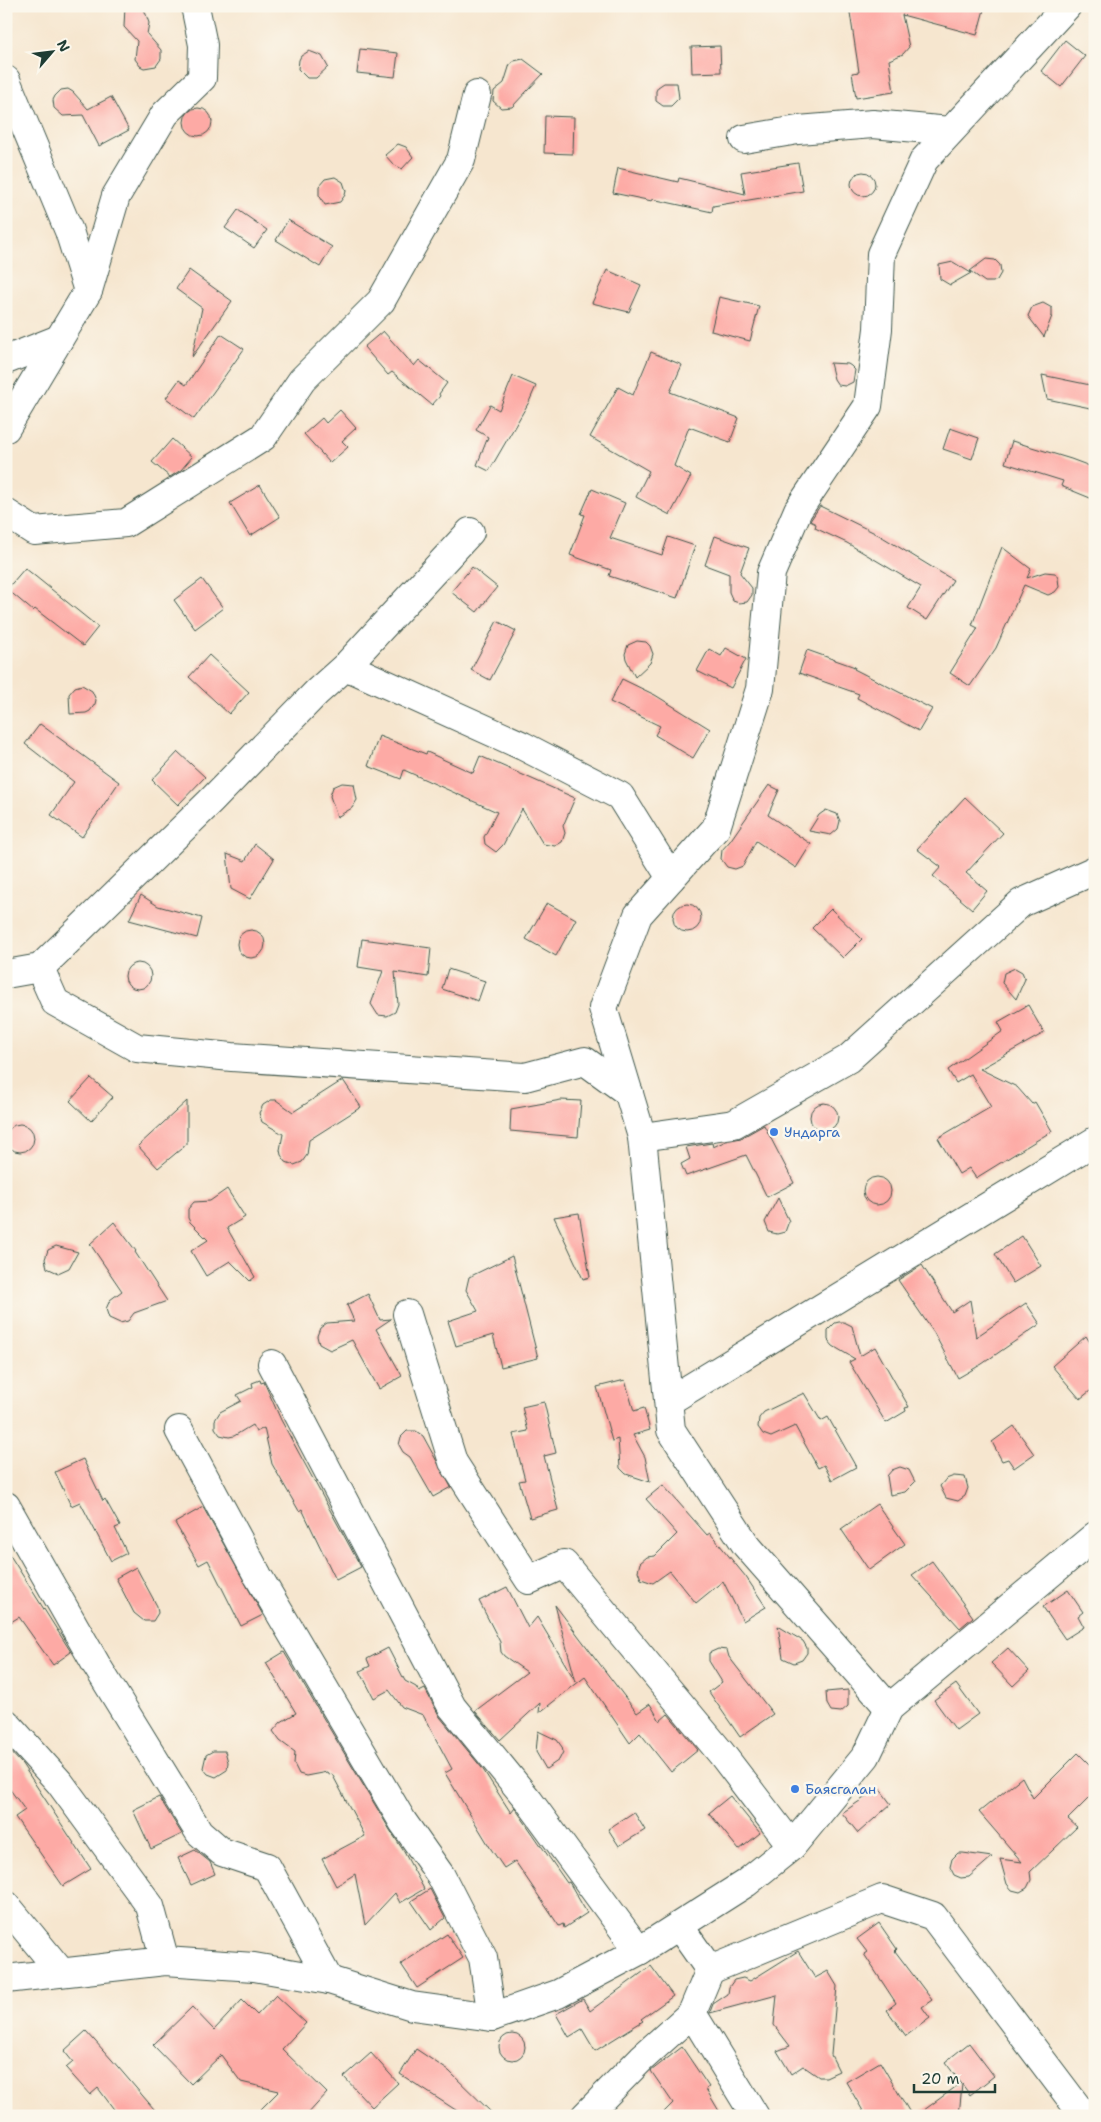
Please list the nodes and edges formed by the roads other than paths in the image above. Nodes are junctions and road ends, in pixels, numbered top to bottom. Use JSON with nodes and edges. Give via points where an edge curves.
{"nodes":[{"id":1,"x":195,"y":6,"type":"edge"},
{"id":2,"x":1067,"y":6,"type":"edge"},
{"id":3,"x":6,"y":80,"type":"edge"},
{"id":4,"x":477,"y":95,"type":"dead end"},
{"id":5,"x":950,"y":131,"type":"junction"},
{"id":6,"x":744,"y":139,"type":"dead end"},
{"id":7,"x":88,"y":291,"type":"junction"},
{"id":8,"x":59,"y":339,"type":"junction"},
{"id":9,"x":6,"y":360,"type":"edge"},
{"id":10,"x":6,"y":428,"type":"edge"},
{"id":11,"x":6,"y":513,"type":"edge"},
{"id":12,"x":470,"y":532,"type":"dead end"},
{"id":13,"x":346,"y":666,"type":"junction"},
{"id":14,"x":1095,"y":870,"type":"edge"},
{"id":15,"x":671,"y":878,"type":"junction"},
{"id":16,"x":40,"y":968,"type":"junction"},
{"id":17,"x":6,"y":974,"type":"edge"},
{"id":18,"x":629,"y":1093,"type":"junction"},
{"id":19,"x":642,"y":1137,"type":"junction"},
{"id":20,"x":1095,"y":1141,"type":"edge"},
{"id":21,"x":407,"y":1314,"type":"dead end"},
{"id":22,"x":272,"y":1364,"type":"dead end"},
{"id":23,"x":669,"y":1401,"type":"junction"},
{"id":24,"x":179,"y":1430,"type":"dead end"},
{"id":25,"x":6,"y":1506,"type":"edge"},
{"id":26,"x":1095,"y":1536,"type":"edge"},
{"id":27,"x":889,"y":1708,"type":"junction"},
{"id":28,"x":6,"y":1723,"type":"edge"},
{"id":29,"x":792,"y":1846,"type":"junction"},
{"id":30,"x":6,"y":1905,"type":"edge"},
{"id":31,"x":679,"y":1926,"type":"junction"},
{"id":32,"x":639,"y":1951,"type":"junction"},
{"id":33,"x":165,"y":1961,"type":"junction"},
{"id":34,"x":710,"y":1970,"type":"junction"},
{"id":35,"x":61,"y":1972,"type":"junction"},
{"id":36,"x":6,"y":1979,"type":"edge"},
{"id":37,"x":330,"y":1980,"type":"junction"},
{"id":38,"x":692,"y":2013,"type":"junction"},
{"id":39,"x":492,"y":2016,"type":"junction"},
{"id":40,"x":585,"y":2116,"type":"edge"},
{"id":41,"x":754,"y":2116,"type":"edge"},
{"id":42,"x":1084,"y":2116,"type":"edge"}],
"edges":[{"from":1,"to":7,"type":"street","via":[[203,45],[202,78],[165,114],[116,196]]},
{"from":2,"to":5,"type":"street"},
{"from":3,"to":7,"type":"street","via":[[69,231]]},
{"from":4,"to":11,"type":"street","via":[[461,160],[380,301],[302,380],[262,437],[126,522],[34,531]]},
{"from":5,"to":6,"type":"street","via":[[872,124],[798,130]]},
{"from":5,"to":15,"type":"street","via":[[924,160],[881,254],[878,329],[868,406],[798,510],[771,572],[760,689],[716,828]]},
{"from":7,"to":8,"type":"street"},
{"from":8,"to":9,"type":"street"},
{"from":8,"to":10,"type":"street"},
{"from":12,"to":13,"type":"street"},
{"from":13,"to":15,"type":"street","via":[[523,746],[620,796]]},
{"from":13,"to":16,"type":"street"},
{"from":14,"to":19,"type":"street","via":[[1020,903],[848,1059],[734,1124]]},
{"from":15,"to":18,"type":"street","via":[[638,915],[603,1008]]},
{"from":16,"to":17,"type":"street"},
{"from":16,"to":18,"type":"street","via":[[55,1002],[137,1048],[525,1077],[585,1061]]},
{"from":18,"to":19,"type":"street"},
{"from":19,"to":23,"type":"street"},
{"from":20,"to":23,"type":"street"},
{"from":21,"to":29,"type":"street","via":[[453,1462],[528,1580],[564,1564],[721,1753]]},
{"from":22,"to":32,"type":"street","via":[[452,1707],[529,1801]]},
{"from":23,"to":27,"type":"street","via":[[671,1430],[746,1544]]},
{"from":24,"to":39,"type":"street","via":[[258,1576],[403,1822],[441,1876],[483,1958]]},
{"from":25,"to":37,"type":"street","via":[[97,1666],[199,1832],[222,1852],[267,1867]]},
{"from":26,"to":27,"type":"street"},
{"from":27,"to":29,"type":"street","via":[[866,1756]]},
{"from":28,"to":33,"type":"street","via":[[60,1783],[150,1906]]},
{"from":29,"to":31,"type":"street","via":[[746,1883]]},
{"from":30,"to":35,"type":"street"},
{"from":31,"to":32,"type":"street"},
{"from":31,"to":34,"type":"street"},
{"from":32,"to":39,"type":"street","via":[[558,1994]]},
{"from":33,"to":35,"type":"street"},
{"from":33,"to":37,"type":"street","via":[[254,1967]]},
{"from":34,"to":38,"type":"street"},
{"from":34,"to":42,"type":"street","via":[[882,1899],[934,1916]]},
{"from":35,"to":36,"type":"street"},
{"from":37,"to":39,"type":"street","via":[[412,2006]]},
{"from":38,"to":40,"type":"street"},
{"from":38,"to":41,"type":"street"}]}
